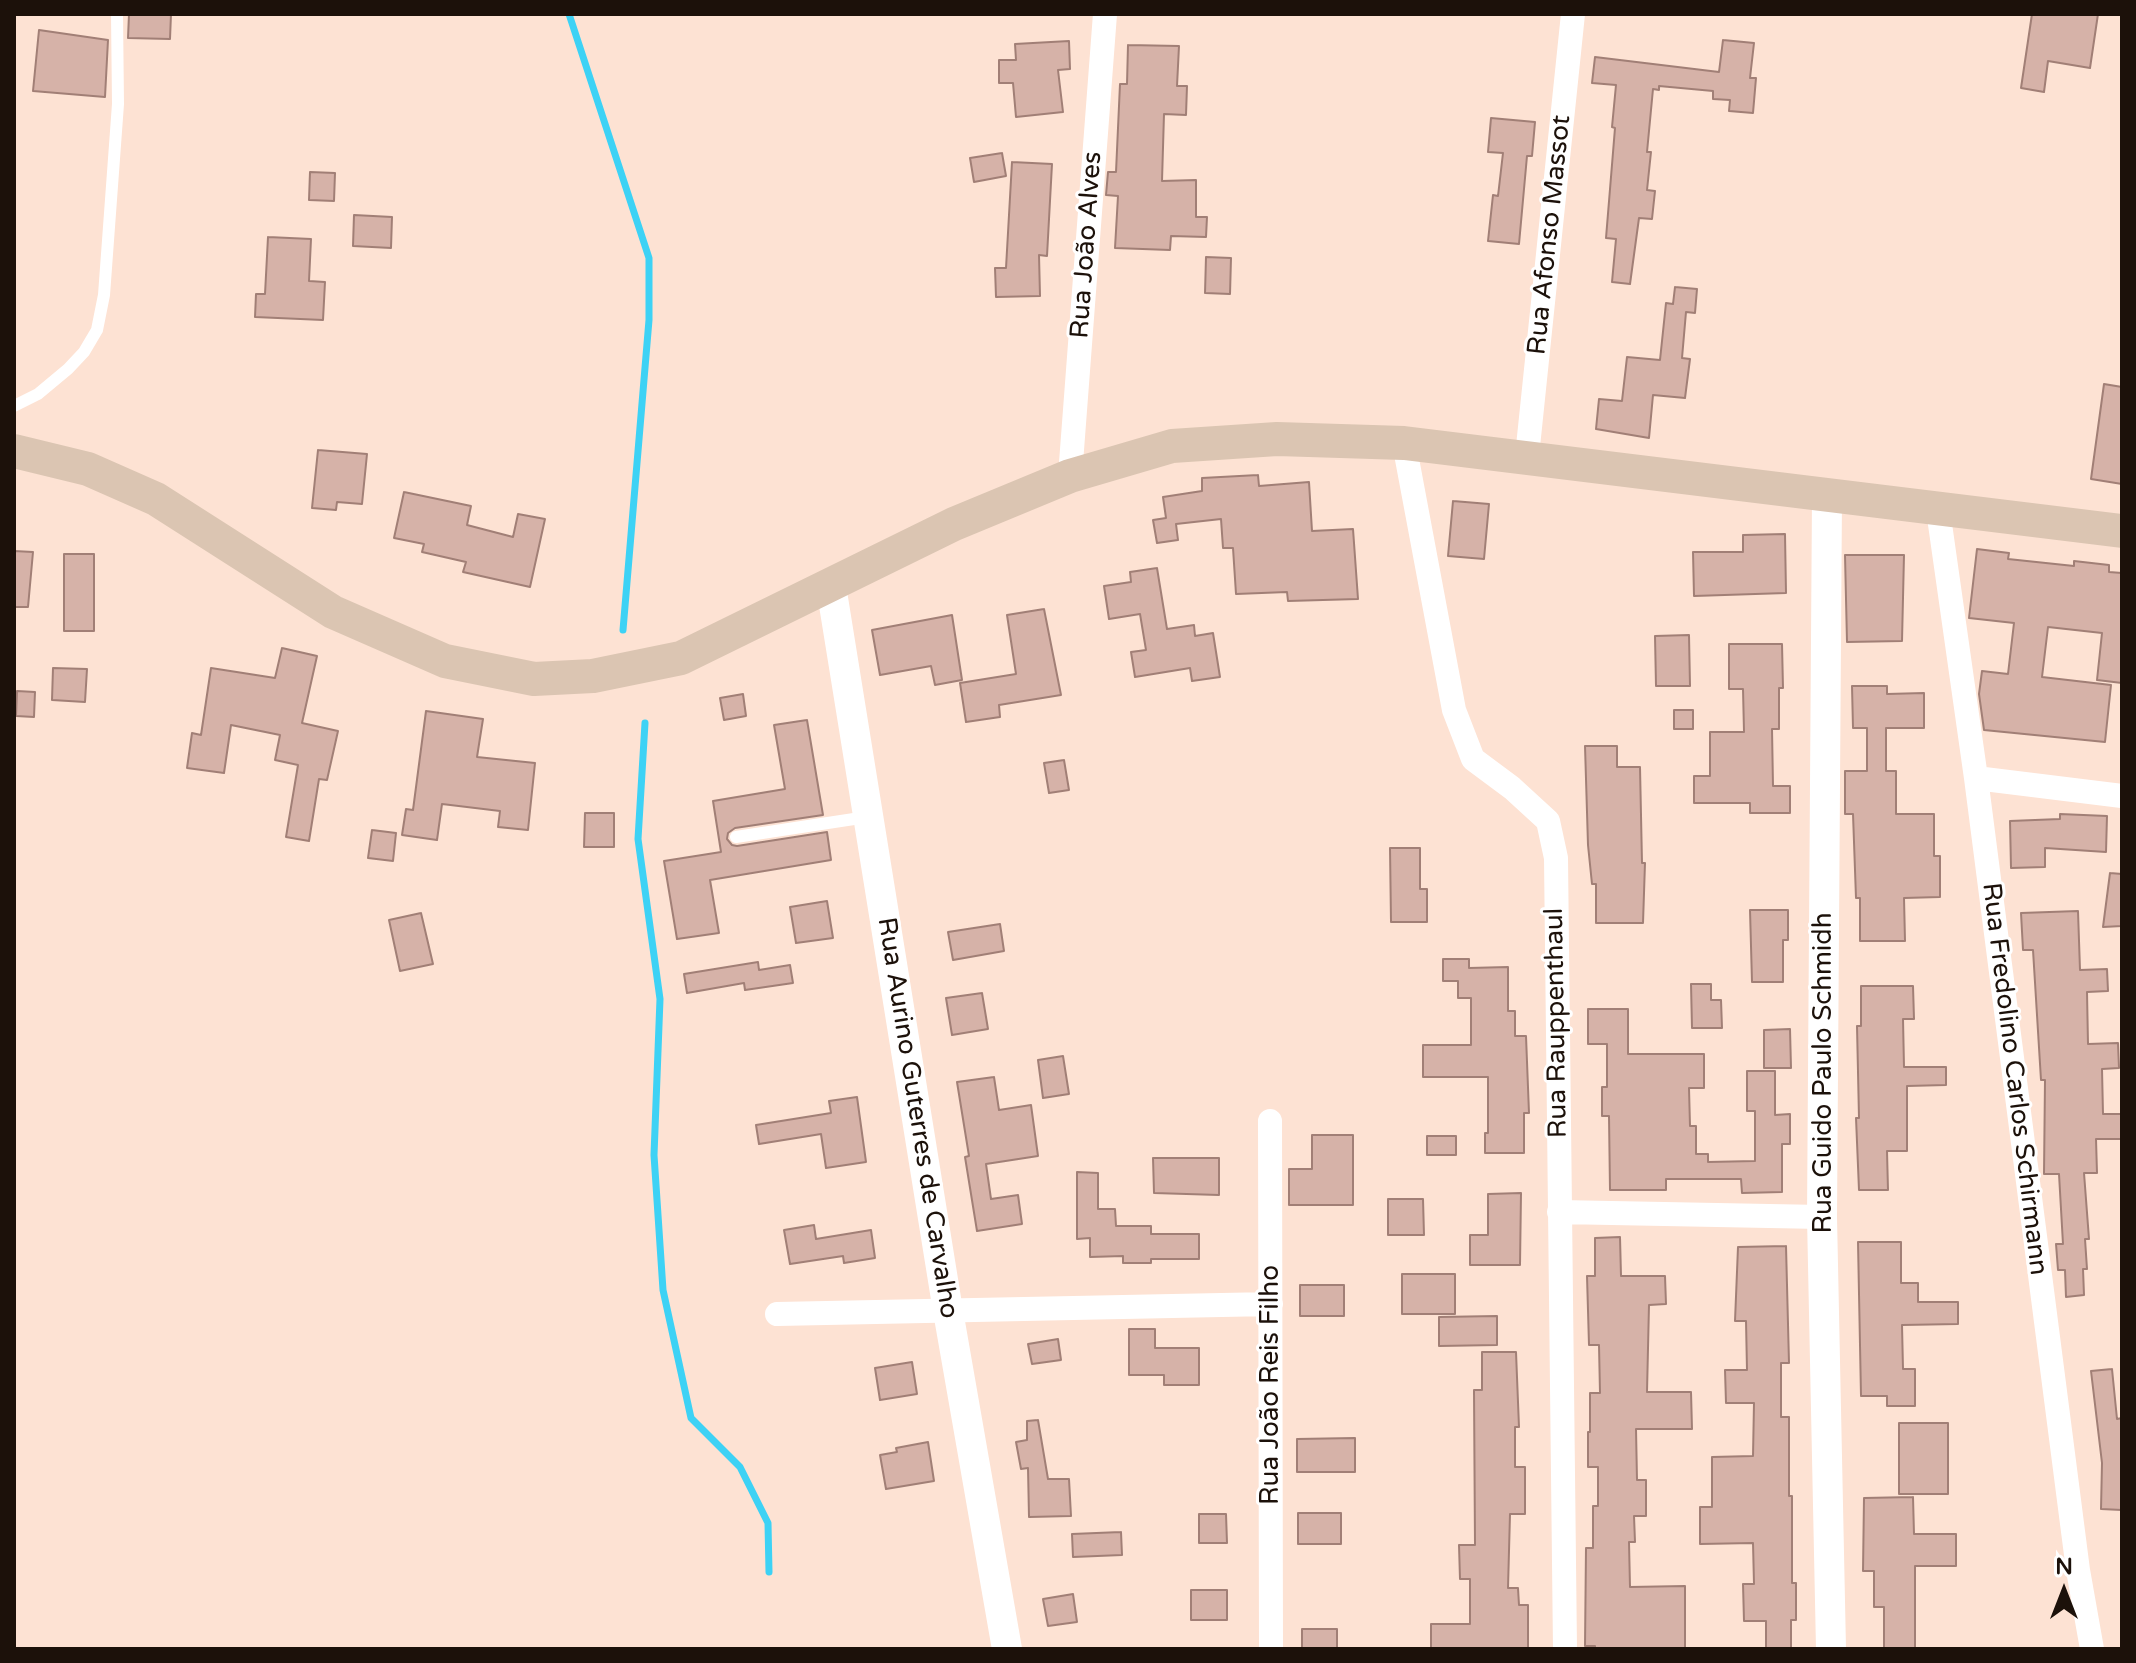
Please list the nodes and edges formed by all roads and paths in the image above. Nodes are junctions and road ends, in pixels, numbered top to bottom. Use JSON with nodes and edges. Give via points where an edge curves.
{"nodes":[{"id":1,"x":117,"y":14,"type":"edge"},
{"id":2,"x":1105,"y":14,"type":"edge"},
{"id":3,"x":1573,"y":14,"type":"edge"},
{"id":4,"x":14,"y":406,"type":"edge"},
{"id":5,"x":1404,"y":443,"type":"junction"},
{"id":6,"x":14,"y":451,"type":"edge"},
{"id":7,"x":1527,"y":456,"type":"junction"},
{"id":8,"x":1070,"y":476,"type":"junction"},
{"id":9,"x":1827,"y":496,"type":"junction"},
{"id":10,"x":1938,"y":510,"type":"junction"},
{"id":11,"x":2122,"y":531,"type":"edge"},
{"id":12,"x":831,"y":586,"type":"junction"},
{"id":13,"x":1976,"y":778,"type":"junction"},
{"id":14,"x":2122,"y":796,"type":"edge"},
{"id":15,"x":869,"y":816,"type":"junction"},
{"id":16,"x":736,"y":837,"type":"dead end"},
{"id":17,"x":1270,"y":1121,"type":"dead end"},
{"id":18,"x":1559,"y":1212,"type":"junction"},
{"id":19,"x":1822,"y":1217,"type":"junction"},
{"id":20,"x":1271,"y":1304,"type":"junction"},
{"id":21,"x":948,"y":1311,"type":"junction"},
{"id":22,"x":777,"y":1314,"type":"dead end"},
{"id":23,"x":1007,"y":1649,"type":"edge"},
{"id":24,"x":1271,"y":1649,"type":"edge"},
{"id":25,"x":1565,"y":1649,"type":"edge"},
{"id":26,"x":1831,"y":1649,"type":"edge"},
{"id":27,"x":2092,"y":1649,"type":"edge"}],
"edges":[{"from":1,"to":4,"type":"lane","via":[[117,120],[97,330],[68,369]]},
{"from":2,"to":8,"type":"street","name":"Rua João Alves"},
{"from":3,"to":7,"type":"street","name":"Rua Afonso Massot"},
{"from":5,"to":7,"type":"main road"},
{"from":5,"to":8,"type":"main road","via":[[1277,439],[1172,446]]},
{"from":5,"to":18,"type":"street","name":"Rua Rauppenthaul","via":[[1454,710],[1473,759],[1548,821],[1551,833],[1556,858]]},
{"from":6,"to":12,"type":"main road","via":[[88,469],[156,499],[333,612],[445,661],[534,679],[593,676],[681,658]]},
{"from":7,"to":9,"type":"main road"},
{"from":8,"to":12,"type":"main road","via":[[954,524]]},
{"from":9,"to":10,"type":"main road"},
{"from":9,"to":19,"type":"street","name":"Rua Guido Paulo Schmidh"},
{"from":10,"to":11,"type":"main road"},
{"from":10,"to":13,"type":"street","name":"Rua Fredolino Carlos Schirmann"},
{"from":12,"to":15,"type":"street","name":"Rua Aurino Guterres de Carvalho"},
{"from":13,"to":14,"type":"street"},
{"from":13,"to":27,"type":"street","name":"Rua Fredolino Carlos Schirmann"},
{"from":15,"to":16,"type":"lane"},
{"from":15,"to":21,"type":"street","name":"Rua Aurino Guterres de Carvalho"},
{"from":17,"to":20,"type":"street","name":"Rua João Reis Filho"},
{"from":18,"to":19,"type":"street"},
{"from":18,"to":25,"type":"street","name":"Rua Rauppenthaul"},
{"from":19,"to":26,"type":"street","name":"Rua Guido Paulo Schmidh"},
{"from":20,"to":21,"type":"street"},
{"from":20,"to":24,"type":"street","name":"Rua João Reis Filho"},
{"from":21,"to":22,"type":"street"},
{"from":21,"to":23,"type":"street","name":"Rua Aurino Guterres de Carvalho"}]}
